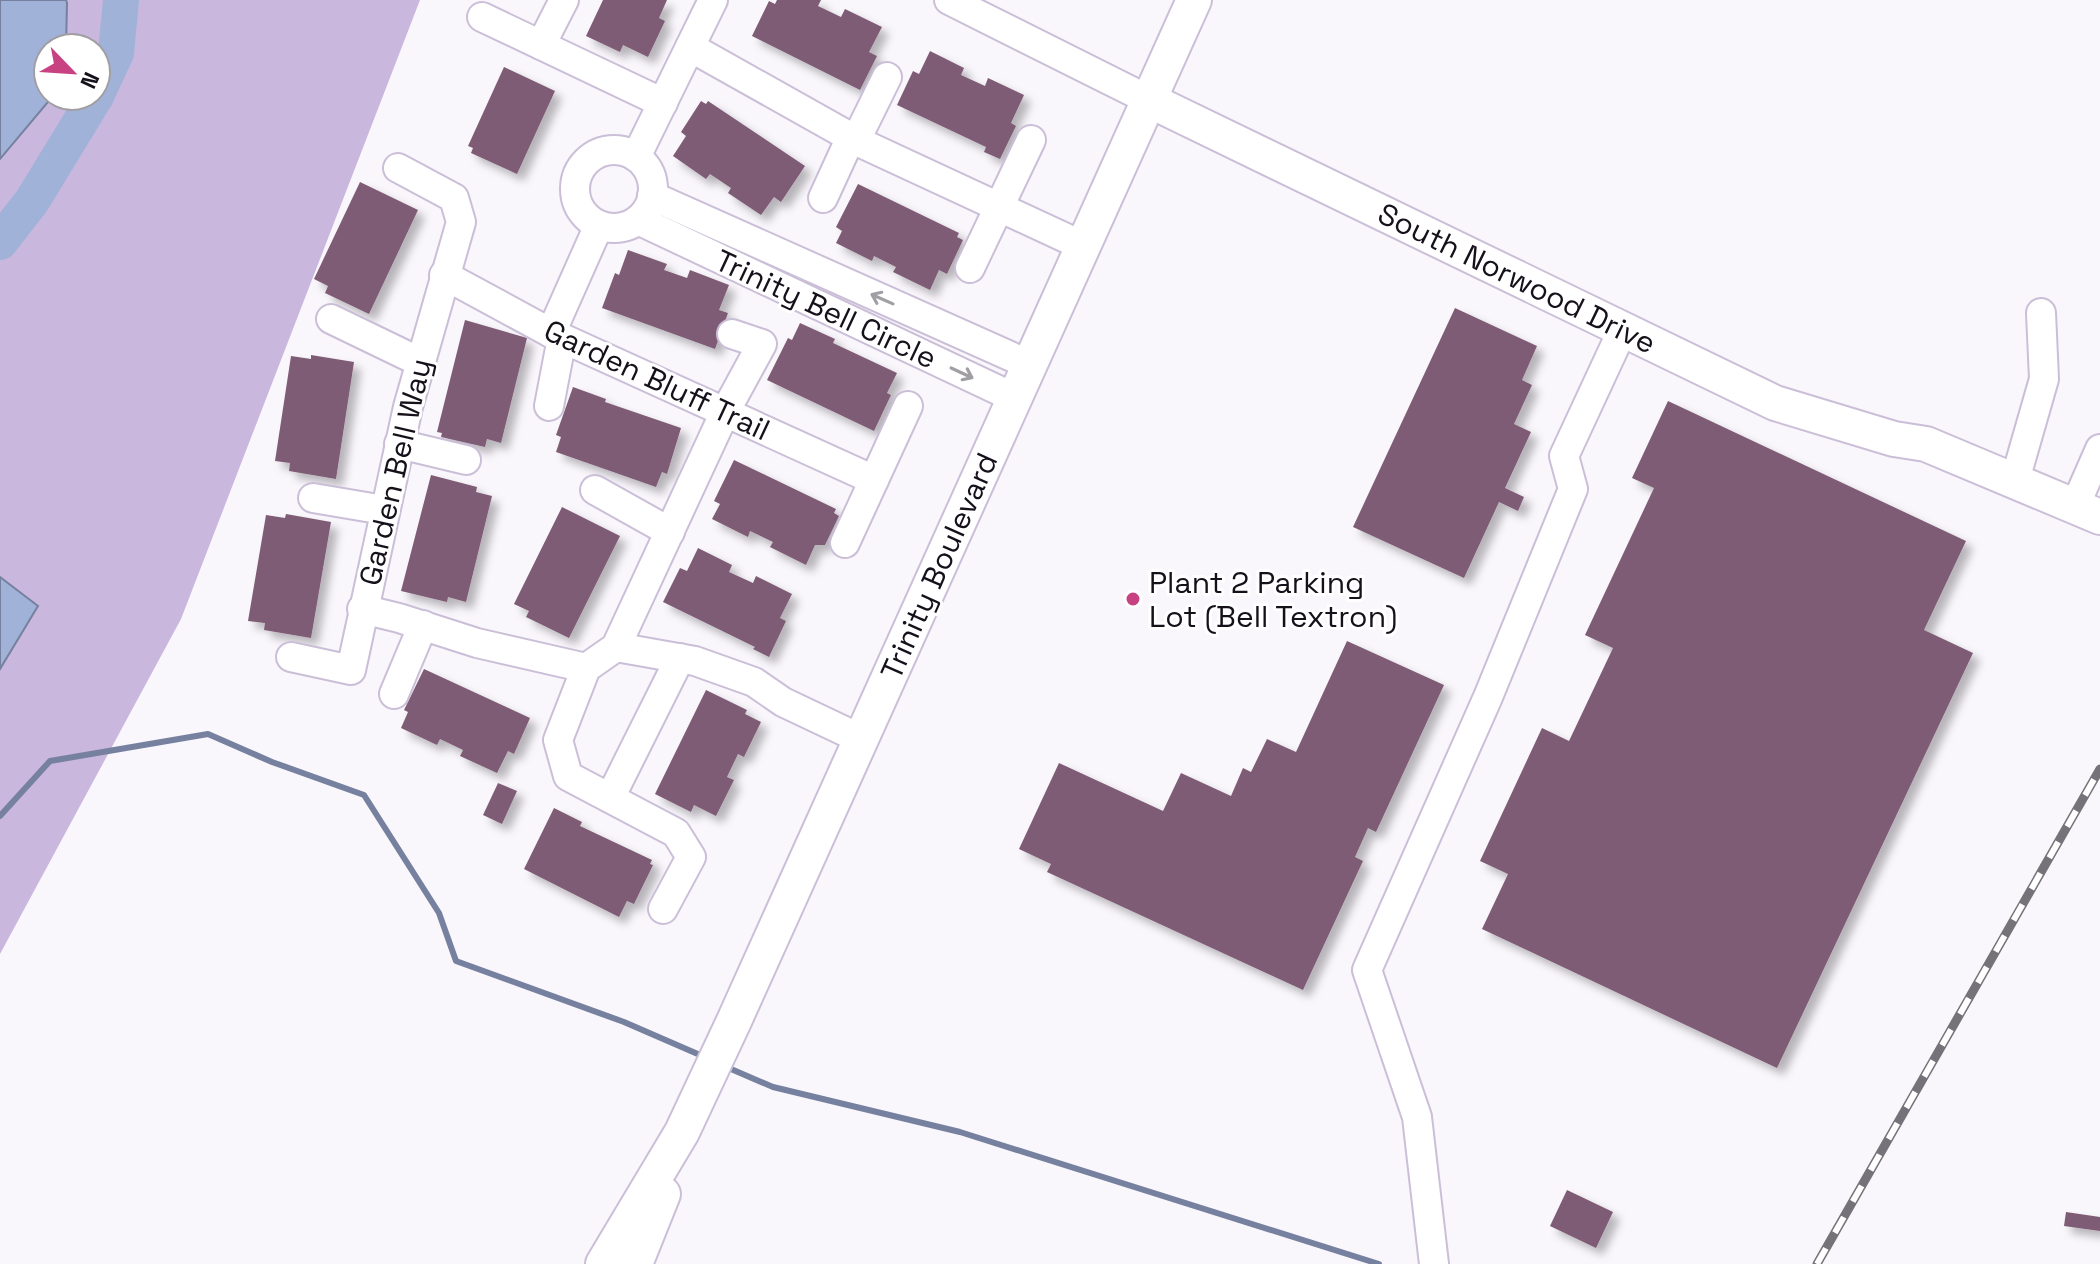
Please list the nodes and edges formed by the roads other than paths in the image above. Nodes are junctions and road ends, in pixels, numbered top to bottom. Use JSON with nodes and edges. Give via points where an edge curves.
{"nodes":[{"id":1,"x":564,"y":0,"type":"edge"},
{"id":2,"x":713,"y":0,"type":"edge"},
{"id":3,"x":949,"y":0,"type":"edge"},
{"id":4,"x":1194,"y":0,"type":"edge"},
{"id":5,"x":482,"y":17,"type":"dead end"},
{"id":6,"x":541,"y":45,"type":"junction"},
{"id":7,"x":690,"y":47,"type":"junction"},
{"id":8,"x":887,"y":77,"type":"dead end"},
{"id":9,"x":1149,"y":100,"type":"junction"},
{"id":10,"x":663,"y":103,"type":"junction"},
{"id":11,"x":853,"y":138,"type":"junction"},
{"id":12,"x":1031,"y":140,"type":"dead end"},
{"id":13,"x":636,"y":157,"type":"junction"},
{"id":14,"x":398,"y":168,"type":"dead end"},
{"id":15,"x":823,"y":198,"type":"dead end"},
{"id":16,"x":998,"y":205,"type":"junction"},
{"id":17,"x":645,"y":208,"type":"junction"},
{"id":18,"x":599,"y":225,"type":"junction"},
{"id":19,"x":1083,"y":246,"type":"junction"},
{"id":20,"x":970,"y":268,"type":"dead end"},
{"id":21,"x":444,"y":275,"type":"junction"},
{"id":22,"x":2041,"y":313,"type":"dead end"},
{"id":23,"x":331,"y":319,"type":"dead end"},
{"id":24,"x":1623,"y":329,"type":"junction"},
{"id":25,"x":732,"y":334,"type":"dead end"},
{"id":26,"x":556,"y":335,"type":"junction"},
{"id":27,"x":420,"y":362,"type":"junction"},
{"id":28,"x":1030,"y":365,"type":"junction"},
{"id":29,"x":1015,"y":398,"type":"junction"},
{"id":30,"x":549,"y":406,"type":"dead end"},
{"id":31,"x":908,"y":406,"type":"dead end"},
{"id":32,"x":725,"y":412,"type":"junction"},
{"id":33,"x":399,"y":444,"type":"junction"},
{"id":34,"x":2100,"y":449,"type":"edge"},
{"id":35,"x":466,"y":460,"type":"dead end"},
{"id":36,"x":874,"y":480,"type":"junction"},
{"id":37,"x":2015,"y":480,"type":"junction"},
{"id":38,"x":595,"y":490,"type":"dead end"},
{"id":39,"x":313,"y":498,"type":"dead end"},
{"id":40,"x":384,"y":510,"type":"junction"},
{"id":41,"x":2088,"y":511,"type":"edge"},
{"id":42,"x":670,"y":532,"type":"junction"},
{"id":43,"x":845,"y":543,"type":"dead end"},
{"id":44,"x":362,"y":609,"type":"junction"},
{"id":45,"x":423,"y":625,"type":"junction"},
{"id":46,"x":616,"y":647,"type":"junction"},
{"id":47,"x":291,"y":657,"type":"dead end"},
{"id":48,"x":680,"y":658,"type":"junction"},
{"id":49,"x":586,"y":668,"type":"junction"},
{"id":50,"x":394,"y":694,"type":"dead end"},
{"id":51,"x":861,"y":739,"type":"junction"},
{"id":52,"x":610,"y":798,"type":"junction"},
{"id":53,"x":663,"y":909,"type":"dead end"},
{"id":54,"x":682,"y":1132,"type":"junction"},
{"id":55,"x":603,"y":1264,"type":"edge"},
{"id":56,"x":635,"y":1264,"type":"edge"},
{"id":57,"x":1434,"y":1264,"type":"edge"}],
"edges":[{"from":1,"to":6,"type":"street"},
{"from":2,"to":7,"type":"street"},
{"from":3,"to":9,"type":"street","name":"South Norwood Drive"},
{"from":4,"to":9,"type":"main road","name":"Trinity Boulevard"},
{"from":5,"to":6,"type":"street"},
{"from":6,"to":10,"type":"street"},
{"from":7,"to":10,"type":"street"},
{"from":7,"to":11,"type":"street"},
{"from":8,"to":11,"type":"street"},
{"from":9,"to":19,"type":"main road","name":"Trinity Boulevard"},
{"from":9,"to":24,"type":"main road","name":"South Norwood Drive"},
{"from":10,"to":13,"type":"street"},
{"from":11,"to":15,"type":"street"},
{"from":11,"to":16,"type":"street"},
{"from":12,"to":16,"type":"street"},
{"from":13,"to":17,"type":"street","via":[[651,175]]},
{"from":13,"to":18,"type":"street","via":[[613,149],[598,153],[576,176],[578,205]]},
{"from":14,"to":21,"type":"street","name":"Garden Bell Way","via":[[454,198],[461,222]]},
{"from":16,"to":19,"type":"street"},
{"from":16,"to":20,"type":"street"},
{"from":17,"to":18,"type":"street","via":[[628,226]]},
{"from":28,"to":17,"type":"street","name":"Trinity Bell Circle","one_way":true},
{"from":17,"to":29,"type":"street","name":"Trinity Bell Circle","one_way":true},
{"from":18,"to":26,"type":"street"},
{"from":19,"to":28,"type":"main road","name":"Trinity Boulevard"},
{"from":21,"to":26,"type":"street","name":"Garden Bluff Trail"},
{"from":21,"to":27,"type":"street","name":"Garden Bell Way"},
{"from":22,"to":37,"type":"street","via":[[2044,379]]},
{"from":23,"to":27,"type":"street"},
{"from":24,"to":37,"type":"main road","name":"South Norwood Drive","via":[[1775,403],[1926,444]]},
{"from":24,"to":57,"type":"street","via":[[1564,456],[1573,489],[1367,970],[1417,1117]]},
{"from":25,"to":32,"type":"street","via":[[762,344]]},
{"from":26,"to":30,"type":"street"},
{"from":26,"to":32,"type":"street","name":"Garden Bluff Trail"},
{"from":27,"to":33,"type":"street","name":"Garden Bell Way"},
{"from":28,"to":29,"type":"main road","name":"Trinity Boulevard"},
{"from":29,"to":51,"type":"main road","name":"Trinity Boulevard"},
{"from":31,"to":36,"type":"street"},
{"from":32,"to":36,"type":"street","name":"Garden Bluff Trail"},
{"from":32,"to":42,"type":"street"},
{"from":33,"to":35,"type":"street"},
{"from":33,"to":40,"type":"street","name":"Garden Bell Way"},
{"from":34,"to":41,"type":"street"},
{"from":36,"to":43,"type":"street"},
{"from":37,"to":41,"type":"main road","name":"South Norwood Drive"},
{"from":38,"to":42,"type":"street"},
{"from":39,"to":40,"type":"street"},
{"from":40,"to":44,"type":"street","name":"Garden Bell Way"},
{"from":42,"to":46,"type":"street"},
{"from":44,"to":45,"type":"street"},
{"from":44,"to":47,"type":"street","name":"Garden Bell Way","via":[[351,670]]},
{"from":45,"to":49,"type":"street"},
{"from":45,"to":50,"type":"street"},
{"from":46,"to":48,"type":"street"},
{"from":46,"to":49,"type":"street"},
{"from":48,"to":51,"type":"street","via":[[754,682],[783,702]]},
{"from":48,"to":52,"type":"street"},
{"from":49,"to":52,"type":"street","via":[[558,740],[568,776]]},
{"from":51,"to":54,"type":"main road","name":"Trinity Boulevard"},
{"from":52,"to":53,"type":"street","via":[[676,833],[691,857]]},
{"from":54,"to":55,"type":"main road","name":"Trinity Boulevard"},
{"from":54,"to":56,"type":"main road","name":"Trinity Boulevard"}]}
